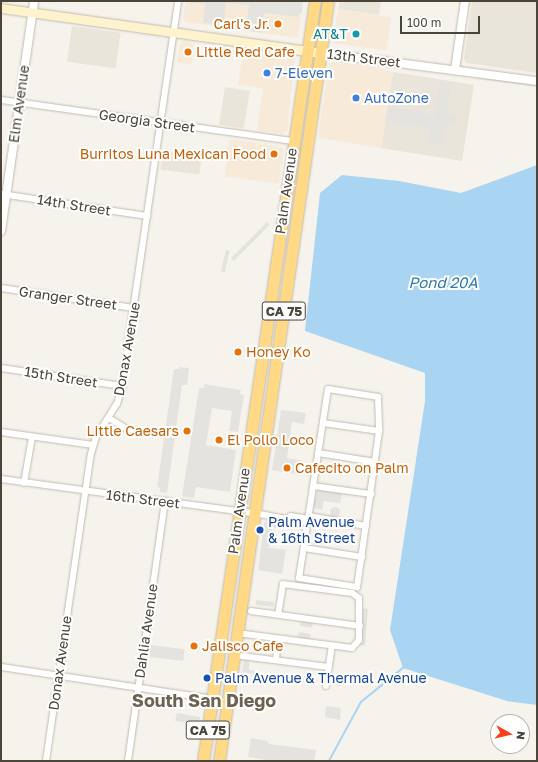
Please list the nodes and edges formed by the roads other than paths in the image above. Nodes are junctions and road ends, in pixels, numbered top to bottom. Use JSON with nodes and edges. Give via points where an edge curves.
{"nodes":[{"id":1,"x":34,"y":1,"type":"edge"},
{"id":2,"x":178,"y":1,"type":"edge"},
{"id":3,"x":315,"y":1,"type":"edge"},
{"id":4,"x":328,"y":1,"type":"edge"},
{"id":5,"x":465,"y":1,"type":"edge"},
{"id":6,"x":1,"y":8,"type":"edge"},
{"id":7,"x":32,"y":12,"type":"junction"},
{"id":8,"x":173,"y":33,"type":"junction"},
{"id":9,"x":307,"y":51,"type":"junction"},
{"id":10,"x":321,"y":53,"type":"junction"},
{"id":11,"x":455,"y":70,"type":"junction"},
{"id":12,"x":537,"y":81,"type":"edge"},
{"id":13,"x":1,"y":100,"type":"edge"},
{"id":14,"x":19,"y":103,"type":"junction"},
{"id":15,"x":160,"y":123,"type":"junction"},
{"id":16,"x":294,"y":141,"type":"junction"},
{"id":17,"x":4,"y":194,"type":"edge"},
{"id":18,"x":147,"y":216,"type":"junction"},
{"id":19,"x":1,"y":231,"type":"edge"},
{"id":20,"x":1,"y":288,"type":"edge"},
{"id":21,"x":134,"y":308,"type":"junction"},
{"id":22,"x":1,"y":368,"type":"edge"},
{"id":23,"x":122,"y":386,"type":"junction"},
{"id":24,"x":109,"y":418,"type":"junction"},
{"id":25,"x":323,"y":422,"type":"junction"},
{"id":26,"x":130,"y":431,"type":"dead end"},
{"id":27,"x":379,"y":431,"type":"junction"},
{"id":28,"x":1,"y":432,"type":"edge"},
{"id":29,"x":32,"y":437,"type":"junction"},
{"id":30,"x":93,"y":445,"type":"junction"},
{"id":31,"x":318,"y":453,"type":"junction"},
{"id":32,"x":375,"y":462,"type":"junction"},
{"id":33,"x":1,"y":479,"type":"edge"},
{"id":34,"x":24,"y":483,"type":"junction"},
{"id":35,"x":313,"y":486,"type":"junction"},
{"id":36,"x":85,"y":492,"type":"junction"},
{"id":37,"x":371,"y":494,"type":"junction"},
{"id":38,"x":165,"y":501,"type":"junction"},
{"id":39,"x":239,"y":511,"type":"junction"},
{"id":40,"x":254,"y":513,"type":"junction"},
{"id":41,"x":308,"y":519,"type":"junction"},
{"id":42,"x":366,"y":526,"type":"junction"},
{"id":43,"x":304,"y":548,"type":"junction"},
{"id":44,"x":362,"y":557,"type":"junction"},
{"id":45,"x":251,"y":611,"type":"dead end"},
{"id":46,"x":278,"y":615,"type":"junction"},
{"id":47,"x":360,"y":626,"type":"junction"},
{"id":48,"x":237,"y":633,"type":"junction"},
{"id":49,"x":278,"y":639,"type":"junction"},
{"id":50,"x":332,"y":645,"type":"junction"},
{"id":51,"x":234,"y":655,"type":"junction"},
{"id":52,"x":276,"y":659,"type":"junction"},
{"id":53,"x":1,"y":667,"type":"edge"},
{"id":54,"x":328,"y":667,"type":"junction"},
{"id":55,"x":58,"y":676,"type":"junction"},
{"id":56,"x":326,"y":686,"type":"dead end"},
{"id":57,"x":138,"y":688,"type":"junction"},
{"id":58,"x":212,"y":699,"type":"junction"},
{"id":59,"x":46,"y":761,"type":"edge"},
{"id":60,"x":128,"y":761,"type":"edge"},
{"id":61,"x":203,"y":761,"type":"edge"},
{"id":62,"x":219,"y":761,"type":"edge"}],
"edges":[{"from":1,"to":7,"type":"street","name":"Elm Avenue"},
{"from":2,"to":8,"type":"street","name":"Donax Avenue"},
{"from":3,"to":9,"type":"highway","name":"Palm Avenue","number":"CA 75"},
{"from":4,"to":10,"type":"highway","name":"Palm Avenue","number":"CA 75"},
{"from":5,"to":11,"type":"street"},
{"from":6,"to":7,"type":"main road","name":"13th Street"},
{"from":7,"to":8,"type":"main road","name":"13th Street"},
{"from":7,"to":14,"type":"street","name":"Elm Avenue"},
{"from":8,"to":9,"type":"main road","name":"13th Street"},
{"from":8,"to":15,"type":"street","name":"Donax Avenue"},
{"from":9,"to":10,"type":"main road","name":"13th Street"},
{"from":9,"to":16,"type":"highway","name":"Palm Avenue","number":"CA 75"},
{"from":10,"to":11,"type":"street","name":"13th Street"},
{"from":10,"to":40,"type":"highway","name":"Palm Avenue","number":"CA 75"},
{"from":11,"to":12,"type":"street","name":"13th Street"},
{"from":13,"to":14,"type":"street","name":"Georgia Street"},
{"from":14,"to":15,"type":"street","name":"Georgia Street"},
{"from":14,"to":17,"type":"street","name":"Elm Avenue"},
{"from":15,"to":16,"type":"street","name":"Georgia Street"},
{"from":15,"to":18,"type":"street","name":"Donax Avenue"},
{"from":16,"to":39,"type":"highway","name":"Palm Avenue","number":"CA 75"},
{"from":17,"to":18,"type":"street","name":"14th Street"},
{"from":17,"to":19,"type":"street","name":"Elm Avenue"},
{"from":18,"to":21,"type":"street","name":"Donax Avenue"},
{"from":20,"to":21,"type":"street","name":"Granger Street"},
{"from":21,"to":23,"type":"street","name":"Donax Avenue"},
{"from":22,"to":23,"type":"street","name":"15th Street"},
{"from":23,"to":24,"type":"street","name":"Donax Avenue","via":[[117,404]]},
{"from":24,"to":26,"type":"street"},
{"from":24,"to":30,"type":"street","name":"Donax Avenue"},
{"from":25,"to":27,"type":"street"},
{"from":25,"to":27,"type":"street","via":[[328,389],[378,397]]},
{"from":25,"to":31,"type":"street"},
{"from":27,"to":32,"type":"street"},
{"from":28,"to":29,"type":"street"},
{"from":29,"to":30,"type":"street"},
{"from":29,"to":34,"type":"street"},
{"from":30,"to":36,"type":"street","name":"Donax Avenue"},
{"from":31,"to":32,"type":"street"},
{"from":31,"to":35,"type":"street"},
{"from":32,"to":37,"type":"street"},
{"from":33,"to":34,"type":"street","name":"16th Street"},
{"from":34,"to":36,"type":"street","name":"16th Street"},
{"from":35,"to":37,"type":"street"},
{"from":35,"to":41,"type":"street"},
{"from":36,"to":38,"type":"street","name":"16th Street"},
{"from":36,"to":55,"type":"street","name":"Donax Avenue"},
{"from":37,"to":42,"type":"street"},
{"from":38,"to":39,"type":"street","name":"16th Street"},
{"from":38,"to":57,"type":"street","name":"Dahlia Avenue"},
{"from":39,"to":40,"type":"street","name":"16th Street"},
{"from":39,"to":58,"type":"highway","name":"Palm Avenue","number":"CA 75"},
{"from":40,"to":41,"type":"street","name":"16th Street"},
{"from":40,"to":48,"type":"highway","name":"Palm Avenue","number":"CA 75"},
{"from":41,"to":42,"type":"street","name":"16th Street"},
{"from":41,"to":43,"type":"street"},
{"from":42,"to":44,"type":"street"},
{"from":43,"to":44,"type":"street"},
{"from":43,"to":44,"type":"street","via":[[299,578],[357,587]]},
{"from":45,"to":46,"type":"street"},
{"from":46,"to":47,"type":"street"},
{"from":46,"to":47,"type":"street","via":[[283,584],[352,593],[359,598]]},
{"from":47,"to":50,"type":"street","via":[[359,640],[355,646]]},
{"from":48,"to":49,"type":"street"},
{"from":48,"to":51,"type":"highway","name":"Palm Avenue","number":"CA 75"},
{"from":49,"to":50,"type":"street"},
{"from":49,"to":52,"type":"street"},
{"from":50,"to":54,"type":"street"},
{"from":51,"to":52,"type":"street"},
{"from":51,"to":62,"type":"highway","name":"Palm Avenue","number":"CA 75"},
{"from":52,"to":54,"type":"street"},
{"from":53,"to":55,"type":"street"},
{"from":54,"to":56,"type":"street"},
{"from":55,"to":57,"type":"street"},
{"from":55,"to":59,"type":"street","name":"Donax Avenue"},
{"from":57,"to":58,"type":"street"},
{"from":57,"to":60,"type":"street","name":"Dahlia Avenue"},
{"from":58,"to":61,"type":"highway","name":"Palm Avenue","number":"CA 75"}]}
